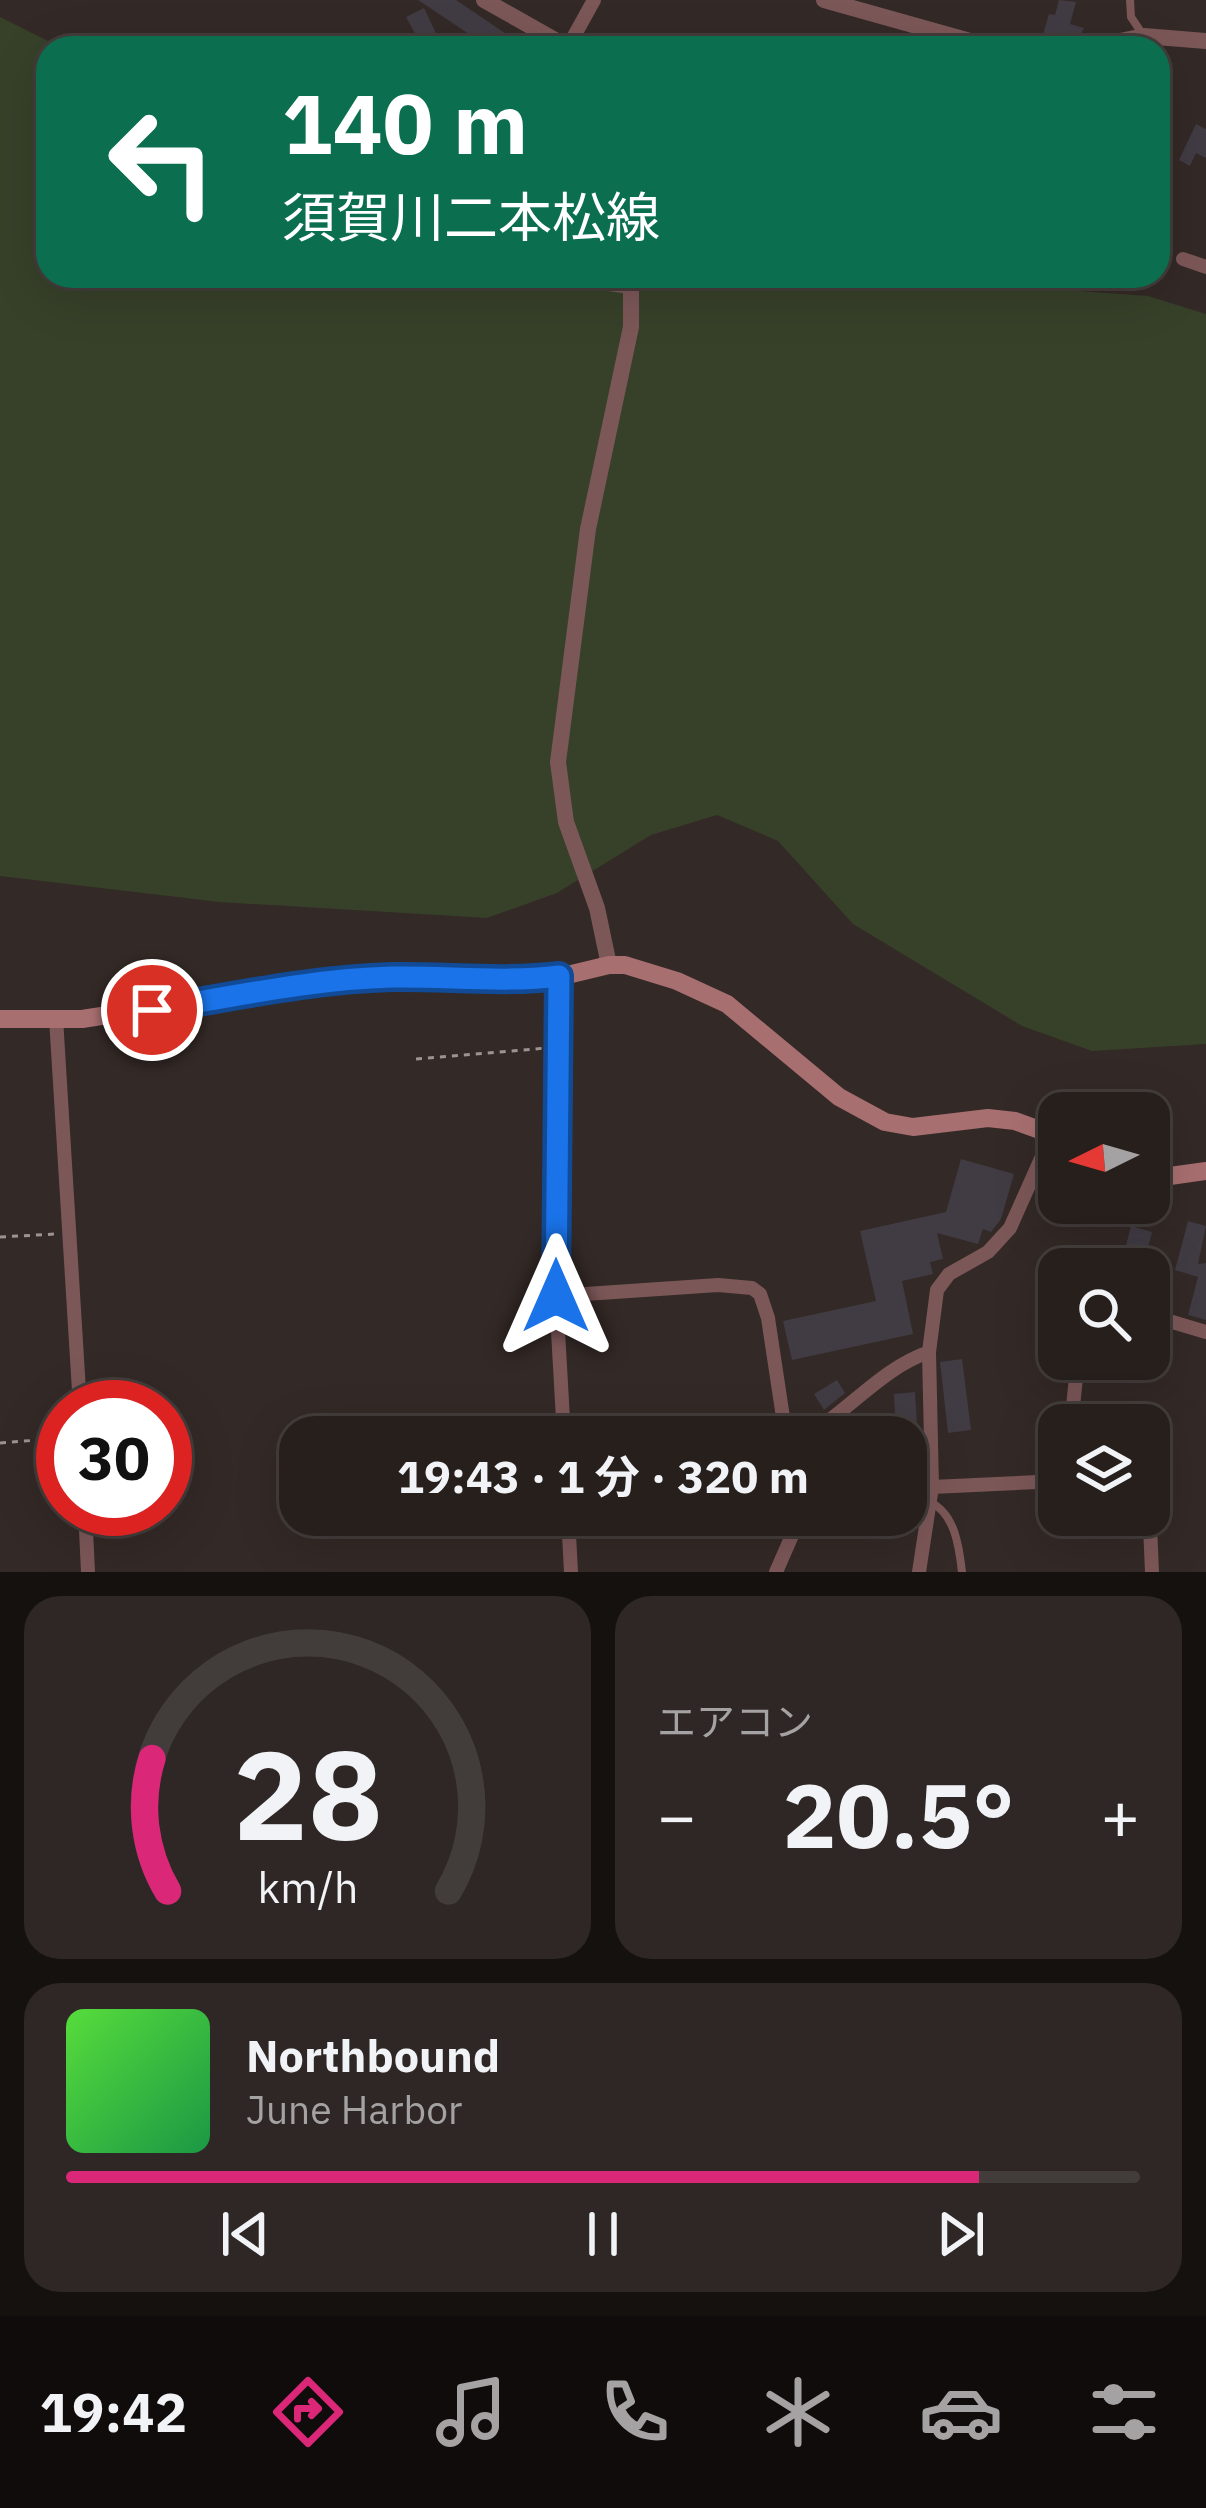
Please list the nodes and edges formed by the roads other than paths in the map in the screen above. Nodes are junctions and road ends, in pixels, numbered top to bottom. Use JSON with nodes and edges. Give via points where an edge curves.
{"nodes":[{"id":1,"x":484,"y":0,"type":"edge"},
{"id":2,"x":594,"y":0,"type":"edge"},
{"id":3,"x":824,"y":0,"type":"edge"},
{"id":4,"x":1130,"y":0,"type":"edge"},
{"id":5,"x":548,"y":36,"type":"edge"},
{"id":6,"x":575,"y":36,"type":"edge"},
{"id":7,"x":952,"y":36,"type":"edge"},
{"id":8,"x":1144,"y":36,"type":"edge"},
{"id":9,"x":1170,"y":38,"type":"edge"},
{"id":10,"x":1206,"y":40,"type":"edge"},
{"id":11,"x":1184,"y":259,"type":"dead end"},
{"id":12,"x":1206,"y":267,"type":"edge"},
{"id":13,"x":632,"y":288,"type":"edge"},
{"id":14,"x":609,"y":965,"type":"junction"},
{"id":15,"x":559,"y":976,"type":"junction"},
{"id":16,"x":56,"y":1018,"type":"junction"},
{"id":17,"x":0,"y":1019,"type":"edge"},
{"id":18,"x":1038,"y":1129,"type":"edge"},
{"id":19,"x":1206,"y":1171,"type":"edge"},
{"id":20,"x":1038,"y":1172,"type":"edge"},
{"id":21,"x":1170,"y":1176,"type":"edge"},
{"id":22,"x":556,"y":1296,"type":"junction"},
{"id":23,"x":1170,"y":1321,"type":"edge"},
{"id":24,"x":1206,"y":1332,"type":"edge"},
{"id":25,"x":929,"y":1352,"type":"junction"},
{"id":26,"x":78,"y":1380,"type":"edge"},
{"id":27,"x":564,"y":1416,"type":"edge"},
{"id":28,"x":783,"y":1416,"type":"edge"},
{"id":29,"x":836,"y":1416,"type":"edge"},
{"id":30,"x":1038,"y":1482,"type":"edge"},
{"id":31,"x":931,"y":1495,"type":"junction"},
{"id":32,"x":87,"y":1536,"type":"edge"},
{"id":33,"x":569,"y":1536,"type":"edge"},
{"id":34,"x":791,"y":1536,"type":"edge"},
{"id":35,"x":1150,"y":1536,"type":"edge"},
{"id":36,"x":88,"y":1572,"type":"edge"},
{"id":37,"x":571,"y":1572,"type":"edge"},
{"id":38,"x":776,"y":1572,"type":"edge"},
{"id":39,"x":919,"y":1572,"type":"edge"},
{"id":40,"x":962,"y":1572,"type":"edge"},
{"id":41,"x":1152,"y":1572,"type":"edge"}],
"edges":[{"from":1,"to":5,"type":"street"},
{"from":2,"to":6,"type":"street"},
{"from":3,"to":7,"type":"street"},
{"from":4,"to":8,"type":"lane"},
{"from":9,"to":10,"type":"street"},
{"from":11,"to":12,"type":"street"},
{"from":13,"to":14,"type":"street","via":[[559,741],[566,822]]},
{"from":14,"to":15,"type":"main road"},
{"from":14,"to":18,"type":"main road","via":[[652,971],[727,1004],[839,1096],[885,1122],[913,1127],[988,1118]]},
{"from":15,"to":16,"type":"main road","via":[[392,977]]},
{"from":15,"to":22,"type":"street"},
{"from":16,"to":17,"type":"main road"},
{"from":16,"to":26,"type":"street"},
{"from":19,"to":21,"type":"main road"},
{"from":20,"to":25,"type":"street","via":[[1010,1228],[937,1290]]},
{"from":22,"to":27,"type":"street"},
{"from":22,"to":28,"type":"street","via":[[752,1288],[768,1318]]},
{"from":23,"to":24,"type":"street"},
{"from":25,"to":29,"type":"street","via":[[892,1370]]},
{"from":25,"to":31,"type":"street"},
{"from":30,"to":31,"type":"street"},
{"from":31,"to":39,"type":"street"},
{"from":31,"to":40,"type":"lane","via":[[952,1525]]},
{"from":32,"to":36,"type":"street"},
{"from":33,"to":37,"type":"street"},
{"from":34,"to":38,"type":"street"},
{"from":35,"to":41,"type":"street"}]}
